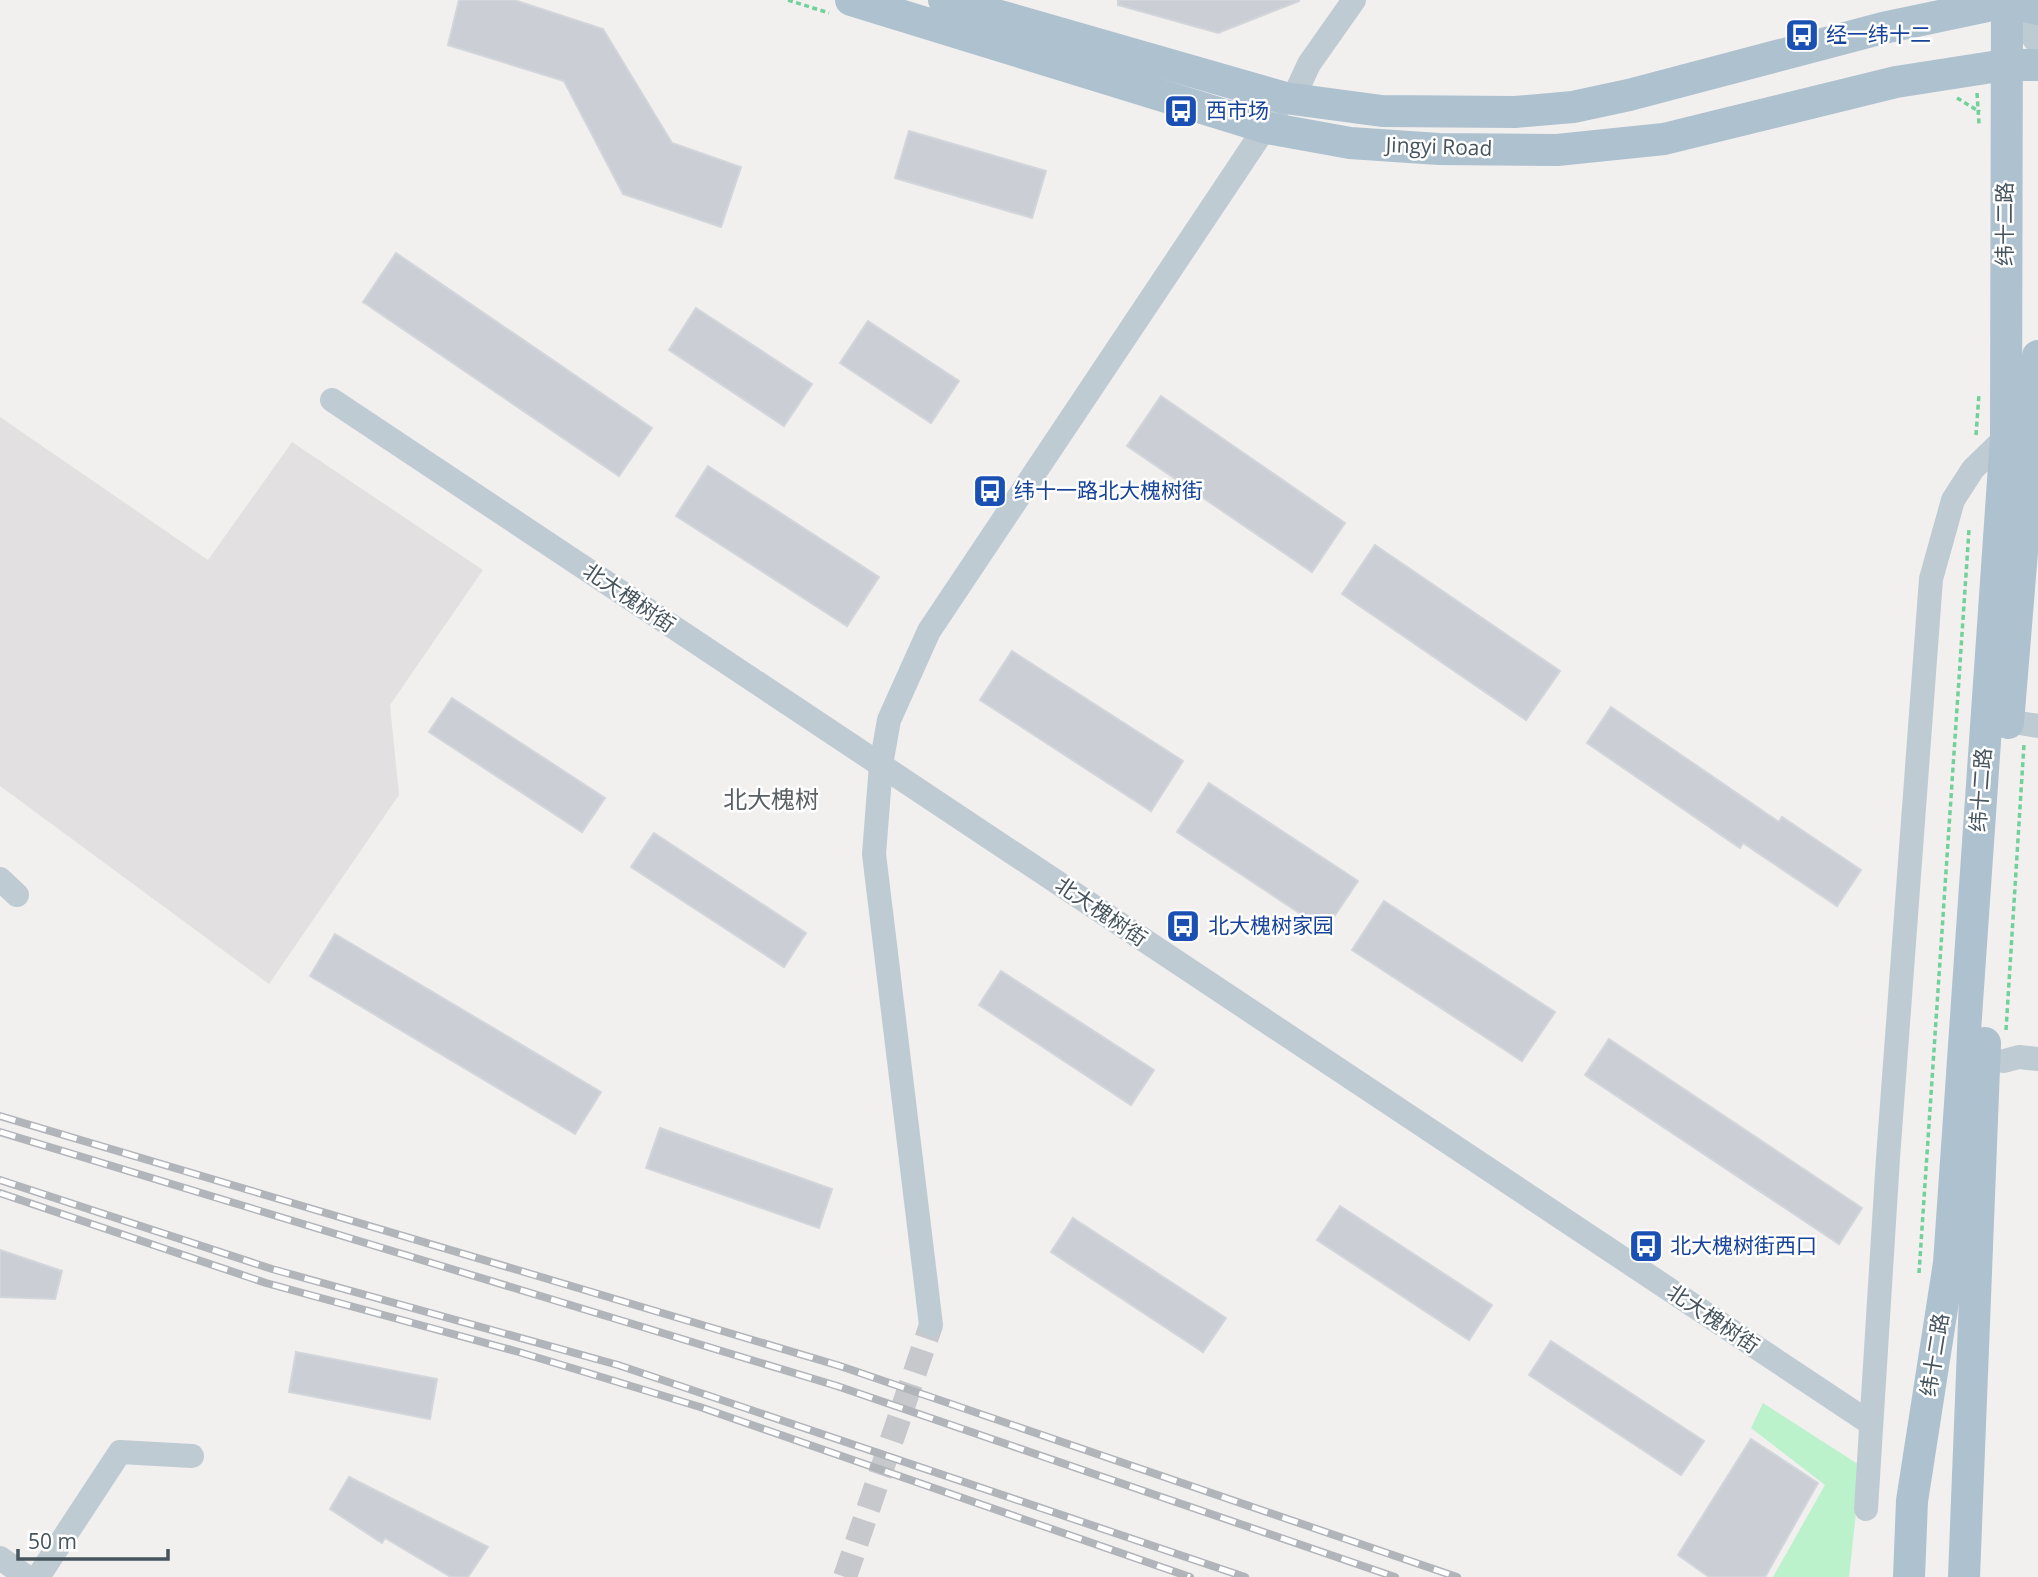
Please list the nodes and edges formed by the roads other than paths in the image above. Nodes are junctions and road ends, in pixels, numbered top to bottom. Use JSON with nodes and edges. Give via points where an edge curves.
{"nodes":[{"id":1,"x":851,"y":0,"type":"edge"},
{"id":2,"x":944,"y":0,"type":"edge"},
{"id":3,"x":1353,"y":0,"type":"edge"},
{"id":4,"x":2006,"y":1,"type":"edge"},
{"id":5,"x":2038,"y":9,"type":"edge"},
{"id":6,"x":2038,"y":44,"type":"edge"},
{"id":7,"x":2038,"y":65,"type":"edge"},
{"id":8,"x":1991,"y":67,"type":"junction"},
{"id":9,"x":1285,"y":98,"type":"junction"},
{"id":10,"x":1267,"y":128,"type":"junction"},
{"id":11,"x":2038,"y":356,"type":"edge"},
{"id":12,"x":332,"y":400,"type":"dead end"},
{"id":13,"x":2006,"y":437,"type":"junction"},
{"id":14,"x":2023,"y":724,"type":"edge"},
{"id":15,"x":881,"y":765,"type":"junction"},
{"id":16,"x":2038,"y":1059,"type":"edge"},
{"id":17,"x":2004,"y":1062,"type":"dead end"},
{"id":18,"x":931,"y":1325,"type":"tunnel mouth"},
{"id":19,"x":1870,"y":1423,"type":"junction"},
{"id":20,"x":192,"y":1456,"type":"dead end"},
{"id":21,"x":1866,"y":1509,"type":"dead end"},
{"id":22,"x":0,"y":1558,"type":"edge"},
{"id":23,"x":27,"y":1577,"type":"edge"},
{"id":24,"x":38,"y":1577,"type":"edge"},
{"id":25,"x":1909,"y":1577,"type":"edge"},
{"id":26,"x":1964,"y":1577,"type":"edge"}],
"edges":[{"from":1,"to":10,"type":"main road","name":"Jingyi Road"},
{"from":2,"to":9,"type":"main road","name":"Jingyi Road"},
{"from":3,"to":9,"type":"street","via":[[1309,64],[1297,90]]},
{"from":4,"to":5,"type":"main road","name":"Jingyi Road"},
{"from":4,"to":6,"type":"street"},
{"from":4,"to":8,"type":"main road","name":"纬十二路"},
{"from":4,"to":9,"type":"main road","name":"Jingyi Road","via":[[1573,107],[1515,112],[1382,111]]},
{"from":7,"to":8,"type":"main road","name":"Jingyi Road"},
{"from":8,"to":10,"type":"main road","name":"Jingyi Road","via":[[1896,82],[1664,139],[1557,150],[1350,143]]},
{"from":8,"to":13,"type":"main road","name":"纬十二路"},
{"from":9,"to":10,"type":"street"},
{"from":10,"to":15,"type":"street","via":[[929,631],[889,719]]},
{"from":11,"to":14,"type":"main road","name":"纬十二路"},
{"from":12,"to":15,"type":"street","name":"北大槐树街"},
{"from":13,"to":19,"type":"street","via":[[1973,469],[1952,500],[1931,579]]},
{"from":13,"to":25,"type":"main road","name":"纬十二路","via":[[1950,1263],[1912,1502]]},
{"from":14,"to":26,"type":"main road","name":"纬十二路","via":[[1987,998]]},
{"from":15,"to":18,"type":"street","via":[[874,854]]},
{"from":15,"to":19,"type":"street","name":"北大槐树街"},
{"from":16,"to":17,"type":"street","via":[[2019,1057]]},
{"from":19,"to":21,"type":"street"},
{"from":20,"to":24,"type":"street","via":[[120,1452]]},
{"from":22,"to":23,"type":"street"}]}
